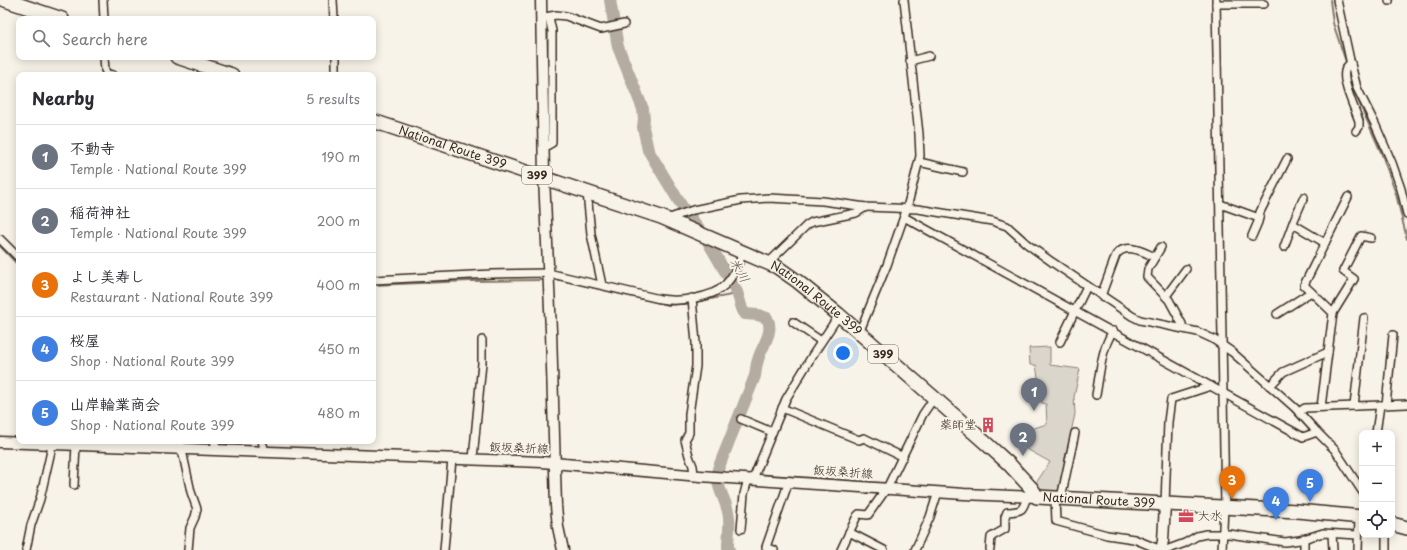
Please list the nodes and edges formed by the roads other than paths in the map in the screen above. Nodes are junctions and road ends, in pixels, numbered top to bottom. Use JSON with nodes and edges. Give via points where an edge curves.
{"nodes":[{"id":1,"x":5,"y":0,"type":"edge"},
{"id":2,"x":103,"y":0,"type":"edge"},
{"id":3,"x":333,"y":0,"type":"edge"},
{"id":4,"x":540,"y":0,"type":"edge"},
{"id":5,"x":904,"y":0,"type":"edge"},
{"id":6,"x":1337,"y":0,"type":"edge"},
{"id":7,"x":1216,"y":2,"type":"edge"},
{"id":8,"x":1264,"y":4,"type":"dead end"},
{"id":9,"x":53,"y":16,"type":"edge"},
{"id":10,"x":104,"y":16,"type":"edge"},
{"id":11,"x":334,"y":16,"type":"edge"},
{"id":12,"x":545,"y":17,"type":"junction"},
{"id":13,"x":618,"y":26,"type":"dead end"},
{"id":14,"x":929,"y":56,"type":"dead end"},
{"id":15,"x":104,"y":60,"type":"edge"},
{"id":16,"x":186,"y":60,"type":"edge"},
{"id":17,"x":336,"y":60,"type":"edge"},
{"id":18,"x":910,"y":61,"type":"junction"},
{"id":19,"x":1348,"y":65,"type":"junction"},
{"id":20,"x":106,"y":72,"type":"edge"},
{"id":21,"x":223,"y":72,"type":"edge"},
{"id":22,"x":336,"y":72,"type":"edge"},
{"id":23,"x":376,"y":123,"type":"edge"},
{"id":24,"x":1356,"y":131,"type":"dead end"},
{"id":25,"x":1288,"y":159,"type":"dead end"},
{"id":26,"x":919,"y":162,"type":"junction"},
{"id":27,"x":964,"y":172,"type":"dead end"},
{"id":28,"x":544,"y":178,"type":"junction"},
{"id":29,"x":587,"y":192,"type":"junction"},
{"id":30,"x":1348,"y":196,"type":"dead end"},
{"id":31,"x":1304,"y":197,"type":"dead end"},
{"id":32,"x":1220,"y":204,"type":"junction"},
{"id":33,"x":866,"y":207,"type":"junction"},
{"id":34,"x":907,"y":208,"type":"junction"},
{"id":35,"x":1407,"y":214,"type":"edge"},
{"id":36,"x":904,"y":217,"type":"junction"},
{"id":37,"x":1259,"y":218,"type":"junction"},
{"id":38,"x":666,"y":219,"type":"junction"},
{"id":39,"x":1293,"y":224,"type":"junction"},
{"id":40,"x":1252,"y":236,"type":"dead end"},
{"id":41,"x":1371,"y":238,"type":"dead end"},
{"id":42,"x":0,"y":239,"type":"edge"},
{"id":43,"x":1325,"y":243,"type":"junction"},
{"id":44,"x":1161,"y":247,"type":"dead end"},
{"id":45,"x":1284,"y":247,"type":"dead end"},
{"id":46,"x":743,"y":252,"type":"junction"},
{"id":47,"x":16,"y":255,"type":"edge"},
{"id":48,"x":1155,"y":257,"type":"junction"},
{"id":49,"x":768,"y":262,"type":"junction"},
{"id":50,"x":1186,"y":269,"type":"dead end"},
{"id":51,"x":548,"y":278,"type":"junction"},
{"id":52,"x":376,"y":280,"type":"edge"},
{"id":53,"x":602,"y":285,"type":"junction"},
{"id":54,"x":1087,"y":286,"type":"junction"},
{"id":55,"x":1311,"y":292,"type":"junction"},
{"id":56,"x":1101,"y":296,"type":"junction"},
{"id":57,"x":1166,"y":296,"type":"junction"},
{"id":58,"x":693,"y":301,"type":"junction"},
{"id":59,"x":1074,"y":310,"type":"junction"},
{"id":60,"x":1333,"y":313,"type":"junction"},
{"id":61,"x":1277,"y":314,"type":"dead end"},
{"id":62,"x":839,"y":315,"type":"junction"},
{"id":63,"x":1364,"y":318,"type":"dead end"},
{"id":64,"x":793,"y":322,"type":"dead end"},
{"id":65,"x":1183,"y":329,"type":"junction"},
{"id":66,"x":1113,"y":331,"type":"junction"},
{"id":67,"x":859,"y":333,"type":"junction"},
{"id":68,"x":1393,"y":335,"type":"dead end"},
{"id":69,"x":482,"y":340,"type":"dead end"},
{"id":70,"x":822,"y":341,"type":"junction"},
{"id":71,"x":1060,"y":342,"type":"dead end"},
{"id":72,"x":1223,"y":346,"type":"junction"},
{"id":73,"x":1328,"y":352,"type":"junction"},
{"id":74,"x":1211,"y":386,"type":"junction"},
{"id":75,"x":1270,"y":386,"type":"junction"},
{"id":76,"x":1223,"y":392,"type":"junction"},
{"id":77,"x":1096,"y":394,"type":"dead end"},
{"id":78,"x":934,"y":398,"type":"junction"},
{"id":79,"x":1407,"y":404,"type":"edge"},
{"id":80,"x":1383,"y":405,"type":"junction"},
{"id":81,"x":1354,"y":406,"type":"junction"},
{"id":82,"x":1321,"y":407,"type":"junction"},
{"id":83,"x":782,"y":408,"type":"junction"},
{"id":84,"x":1299,"y":412,"type":"junction"},
{"id":85,"x":741,"y":419,"type":"dead end"},
{"id":86,"x":1377,"y":430,"type":"edge"},
{"id":87,"x":772,"y":432,"type":"junction"},
{"id":88,"x":1317,"y":432,"type":"junction"},
{"id":89,"x":1075,"y":433,"type":"dead end"},
{"id":90,"x":0,"y":442,"type":"edge"},
{"id":91,"x":16,"y":443,"type":"edge"},
{"id":92,"x":51,"y":444,"type":"joint"},
{"id":93,"x":114,"y":444,"type":"edge"},
{"id":94,"x":263,"y":444,"type":"edge"},
{"id":95,"x":76,"y":445,"type":"junction"},
{"id":96,"x":180,"y":445,"type":"edge"},
{"id":97,"x":216,"y":446,"type":"edge"},
{"id":98,"x":265,"y":452,"type":"junction"},
{"id":99,"x":903,"y":457,"type":"junction"},
{"id":100,"x":452,"y":459,"type":"junction"},
{"id":101,"x":473,"y":460,"type":"junction"},
{"id":102,"x":556,"y":463,"type":"junction"},
{"id":103,"x":694,"y":476,"type":"junction"},
{"id":104,"x":750,"y":479,"type":"junction"},
{"id":105,"x":789,"y":481,"type":"junction"},
{"id":106,"x":74,"y":485,"type":"dead end"},
{"id":107,"x":1359,"y":486,"type":"edge"},
{"id":108,"x":887,"y":488,"type":"junction"},
{"id":109,"x":938,"y":492,"type":"junction"},
{"id":110,"x":1032,"y":496,"type":"junction"},
{"id":111,"x":1058,"y":498,"type":"junction"},
{"id":112,"x":1165,"y":504,"type":"junction"},
{"id":113,"x":1224,"y":507,"type":"junction"},
{"id":114,"x":1359,"y":517,"type":"edge"},
{"id":115,"x":1395,"y":525,"type":"edge"},
{"id":116,"x":1359,"y":526,"type":"edge"},
{"id":117,"x":1407,"y":528,"type":"edge"},
{"id":118,"x":741,"y":529,"type":"dead end"},
{"id":119,"x":849,"y":532,"type":"junction"},
{"id":120,"x":1223,"y":534,"type":"junction"},
{"id":121,"x":1332,"y":534,"type":"junction"},
{"id":122,"x":1358,"y":535,"type":"junction"},
{"id":123,"x":1304,"y":538,"type":"junction"},
{"id":124,"x":1386,"y":538,"type":"edge"},
{"id":125,"x":990,"y":549,"type":"edge"},
{"id":126,"x":26,"y":550,"type":"edge"},
{"id":127,"x":188,"y":550,"type":"edge"},
{"id":128,"x":444,"y":550,"type":"edge"},
{"id":129,"x":563,"y":550,"type":"edge"},
{"id":130,"x":774,"y":550,"type":"edge"},
{"id":131,"x":841,"y":550,"type":"edge"},
{"id":132,"x":884,"y":550,"type":"edge"},
{"id":133,"x":915,"y":550,"type":"edge"},
{"id":134,"x":1161,"y":550,"type":"edge"},
{"id":135,"x":1222,"y":550,"type":"edge"},
{"id":136,"x":1304,"y":550,"type":"edge"},
{"id":137,"x":1333,"y":550,"type":"edge"},
{"id":138,"x":1358,"y":550,"type":"edge"},
{"id":139,"x":1386,"y":550,"type":"edge"}],
"edges":[{"from":1,"to":9,"type":"highway"},
{"from":2,"to":10,"type":"street"},
{"from":3,"to":11,"type":"street"},
{"from":4,"to":12,"type":"main road"},
{"from":5,"to":18,"type":"street"},
{"from":6,"to":19,"type":"street"},
{"from":7,"to":8,"type":"street"},
{"from":7,"to":32,"type":"street"},
{"from":12,"to":13,"type":"street","via":[[566,16],[597,28]]},
{"from":12,"to":28,"type":"main road"},
{"from":14,"to":18,"type":"street"},
{"from":15,"to":20,"type":"street"},
{"from":16,"to":21,"type":"highway"},
{"from":17,"to":22,"type":"street"},
{"from":18,"to":26,"type":"street"},
{"from":19,"to":24,"type":"street","via":[[1346,82],[1359,121]]},
{"from":19,"to":35,"type":"street","via":[[1392,163]]},
{"from":23,"to":28,"type":"highway","name":"National Route 399","number":"399"},
{"from":25,"to":37,"type":"street"},
{"from":26,"to":27,"type":"street"},
{"from":26,"to":34,"type":"street"},
{"from":28,"to":29,"type":"highway","name":"National Route 399","number":"399"},
{"from":28,"to":51,"type":"main road"},
{"from":29,"to":38,"type":"highway","name":"National Route 399","number":"399"},
{"from":29,"to":53,"type":"street","via":[[590,234]]},
{"from":30,"to":43,"type":"street"},
{"from":31,"to":39,"type":"street"},
{"from":32,"to":37,"type":"street"},
{"from":32,"to":72,"type":"street"},
{"from":33,"to":34,"type":"street"},
{"from":33,"to":38,"type":"street","via":[[823,201],[769,198],[741,200],[693,210]]},
{"from":33,"to":49,"type":"street","via":[[856,212],[812,222]]},
{"from":34,"to":36,"type":"street"},
{"from":34,"to":54,"type":"street","via":[[992,221],[1007,226],[1027,244]]},
{"from":36,"to":59,"type":"street"},
{"from":36,"to":67,"type":"street"},
{"from":37,"to":40,"type":"street"},
{"from":38,"to":46,"type":"highway","name":"National Route 399","number":"399"},
{"from":39,"to":43,"type":"street"},
{"from":39,"to":45,"type":"street"},
{"from":41,"to":60,"type":"street","via":[[1361,236],[1343,271],[1354,279]]},
{"from":42,"to":47,"type":"street"},
{"from":43,"to":55,"type":"street","via":[[1304,286]]},
{"from":44,"to":48,"type":"street"},
{"from":46,"to":49,"type":"highway","name":"National Route 399","number":"399"},
{"from":46,"to":58,"type":"street","via":[[728,282],[712,294]]},
{"from":48,"to":56,"type":"street","via":[[1139,250],[1120,251],[1116,255]]},
{"from":48,"to":57,"type":"street","via":[[1148,269],[1147,277]]},
{"from":49,"to":62,"type":"highway","name":"National Route 399","number":"399","via":[[797,281]]},
{"from":50,"to":57,"type":"street"},
{"from":51,"to":52,"type":"street","via":[[499,274]]},
{"from":51,"to":53,"type":"street"},
{"from":51,"to":102,"type":"main road"},
{"from":53,"to":58,"type":"street","via":[[669,301]]},
{"from":54,"to":56,"type":"street"},
{"from":54,"to":59,"type":"street"},
{"from":55,"to":60,"type":"street"},
{"from":55,"to":61,"type":"street"},
{"from":56,"to":65,"type":"street","via":[[1136,318]]},
{"from":57,"to":65,"type":"street"},
{"from":58,"to":103,"type":"street","via":[[696,366],[689,433],[685,440]]},
{"from":59,"to":66,"type":"street"},
{"from":59,"to":71,"type":"street"},
{"from":60,"to":73,"type":"street"},
{"from":62,"to":67,"type":"highway","name":"National Route 399","number":"399"},
{"from":62,"to":70,"type":"street"},
{"from":63,"to":81,"type":"street"},
{"from":64,"to":70,"type":"street"},
{"from":65,"to":72,"type":"street","via":[[1198,332]]},
{"from":66,"to":74,"type":"street"},
{"from":66,"to":77,"type":"street","via":[[1107,339]]},
{"from":67,"to":78,"type":"highway","name":"National Route 399","number":"399"},
{"from":68,"to":80,"type":"street"},
{"from":69,"to":101,"type":"street"},
{"from":70,"to":83,"type":"street"},
{"from":72,"to":75,"type":"street"},
{"from":72,"to":76,"type":"street"},
{"from":73,"to":75,"type":"street","via":[[1283,372]]},
{"from":73,"to":82,"type":"street"},
{"from":74,"to":76,"type":"street"},
{"from":74,"to":112,"type":"street","via":[[1171,398]]},
{"from":75,"to":84,"type":"street"},
{"from":76,"to":88,"type":"street","via":[[1303,437]]},
{"from":76,"to":113,"type":"street"},
{"from":78,"to":99,"type":"street","via":[[923,414]]},
{"from":78,"to":110,"type":"highway","name":"National Route 399","number":"399","via":[[1009,464],[1032,489]]},
{"from":79,"to":80,"type":"street"},
{"from":80,"to":81,"type":"street"},
{"from":80,"to":86,"type":"street"},
{"from":81,"to":82,"type":"street"},
{"from":82,"to":84,"type":"street","via":[[1305,408]]},
{"from":83,"to":87,"type":"street"},
{"from":83,"to":99,"type":"street","via":[[859,440],[864,438]]},
{"from":84,"to":88,"type":"street"},
{"from":85,"to":87,"type":"street"},
{"from":87,"to":104,"type":"street"},
{"from":88,"to":107,"type":"street","via":[[1335,450]]},
{"from":89,"to":111,"type":"street"},
{"from":90,"to":91,"type":"main road","name":"飯坂桑折線"},
{"from":92,"to":95,"type":"main road","name":"飯坂桑折線"},
{"from":92,"to":126,"type":"street"},
{"from":93,"to":95,"type":"main road","name":"飯坂桑折線"},
{"from":93,"to":96,"type":"main road","name":"飯坂桑折線"},
{"from":94,"to":98,"type":"street"},
{"from":95,"to":106,"type":"street"},
{"from":96,"to":97,"type":"main road","name":"飯坂桑折線"},
{"from":96,"to":127,"type":"street","via":[[197,509],[190,528]]},
{"from":97,"to":98,"type":"main road","name":"飯坂桑折線"},
{"from":98,"to":100,"type":"main road","name":"飯坂桑折線"},
{"from":99,"to":108,"type":"street"},
{"from":100,"to":101,"type":"main road","name":"飯坂桑折線"},
{"from":100,"to":128,"type":"street"},
{"from":101,"to":102,"type":"main road","name":"飯坂桑折線"},
{"from":102,"to":103,"type":"main road","name":"飯坂桑折線"},
{"from":102,"to":129,"type":"main road","via":[[556,506]]},
{"from":103,"to":104,"type":"main road","name":"飯坂桑折線"},
{"from":104,"to":105,"type":"main road","name":"飯坂桑折線"},
{"from":104,"to":118,"type":"street","via":[[744,494]]},
{"from":105,"to":108,"type":"main road","name":"飯坂桑折線"},
{"from":105,"to":130,"type":"street","via":[[766,547]]},
{"from":108,"to":109,"type":"main road","name":"飯坂桑折線"},
{"from":108,"to":119,"type":"street","via":[[871,513],[857,516]]},
{"from":109,"to":110,"type":"main road","name":"飯坂桑折線"},
{"from":109,"to":133,"type":"street"},
{"from":110,"to":111,"type":"highway","name":"National Route 399"},
{"from":110,"to":125,"type":"street","via":[[1022,510],[1007,512],[1005,517],[1008,530],[991,537]]},
{"from":111,"to":112,"type":"highway","name":"National Route 399"},
{"from":111,"to":134,"type":"street","via":[[1056,521],[1107,535],[1134,539]]},
{"from":112,"to":113,"type":"highway","name":"National Route 399"},
{"from":112,"to":134,"type":"main road"},
{"from":113,"to":114,"type":"highway","name":"National Route 399"},
{"from":113,"to":120,"type":"street"},
{"from":115,"to":117,"type":"highway"},
{"from":116,"to":122,"type":"street"},
{"from":119,"to":131,"type":"street"},
{"from":119,"to":132,"type":"street"},
{"from":120,"to":123,"type":"street","via":[[1285,542]]},
{"from":120,"to":134,"type":"street","via":[[1197,536],[1173,548]]},
{"from":120,"to":135,"type":"street"},
{"from":121,"to":122,"type":"street"},
{"from":121,"to":123,"type":"street","via":[[1323,533]]},
{"from":121,"to":137,"type":"street"},
{"from":122,"to":138,"type":"street"},
{"from":123,"to":136,"type":"street"},
{"from":124,"to":139,"type":"street"}]}
